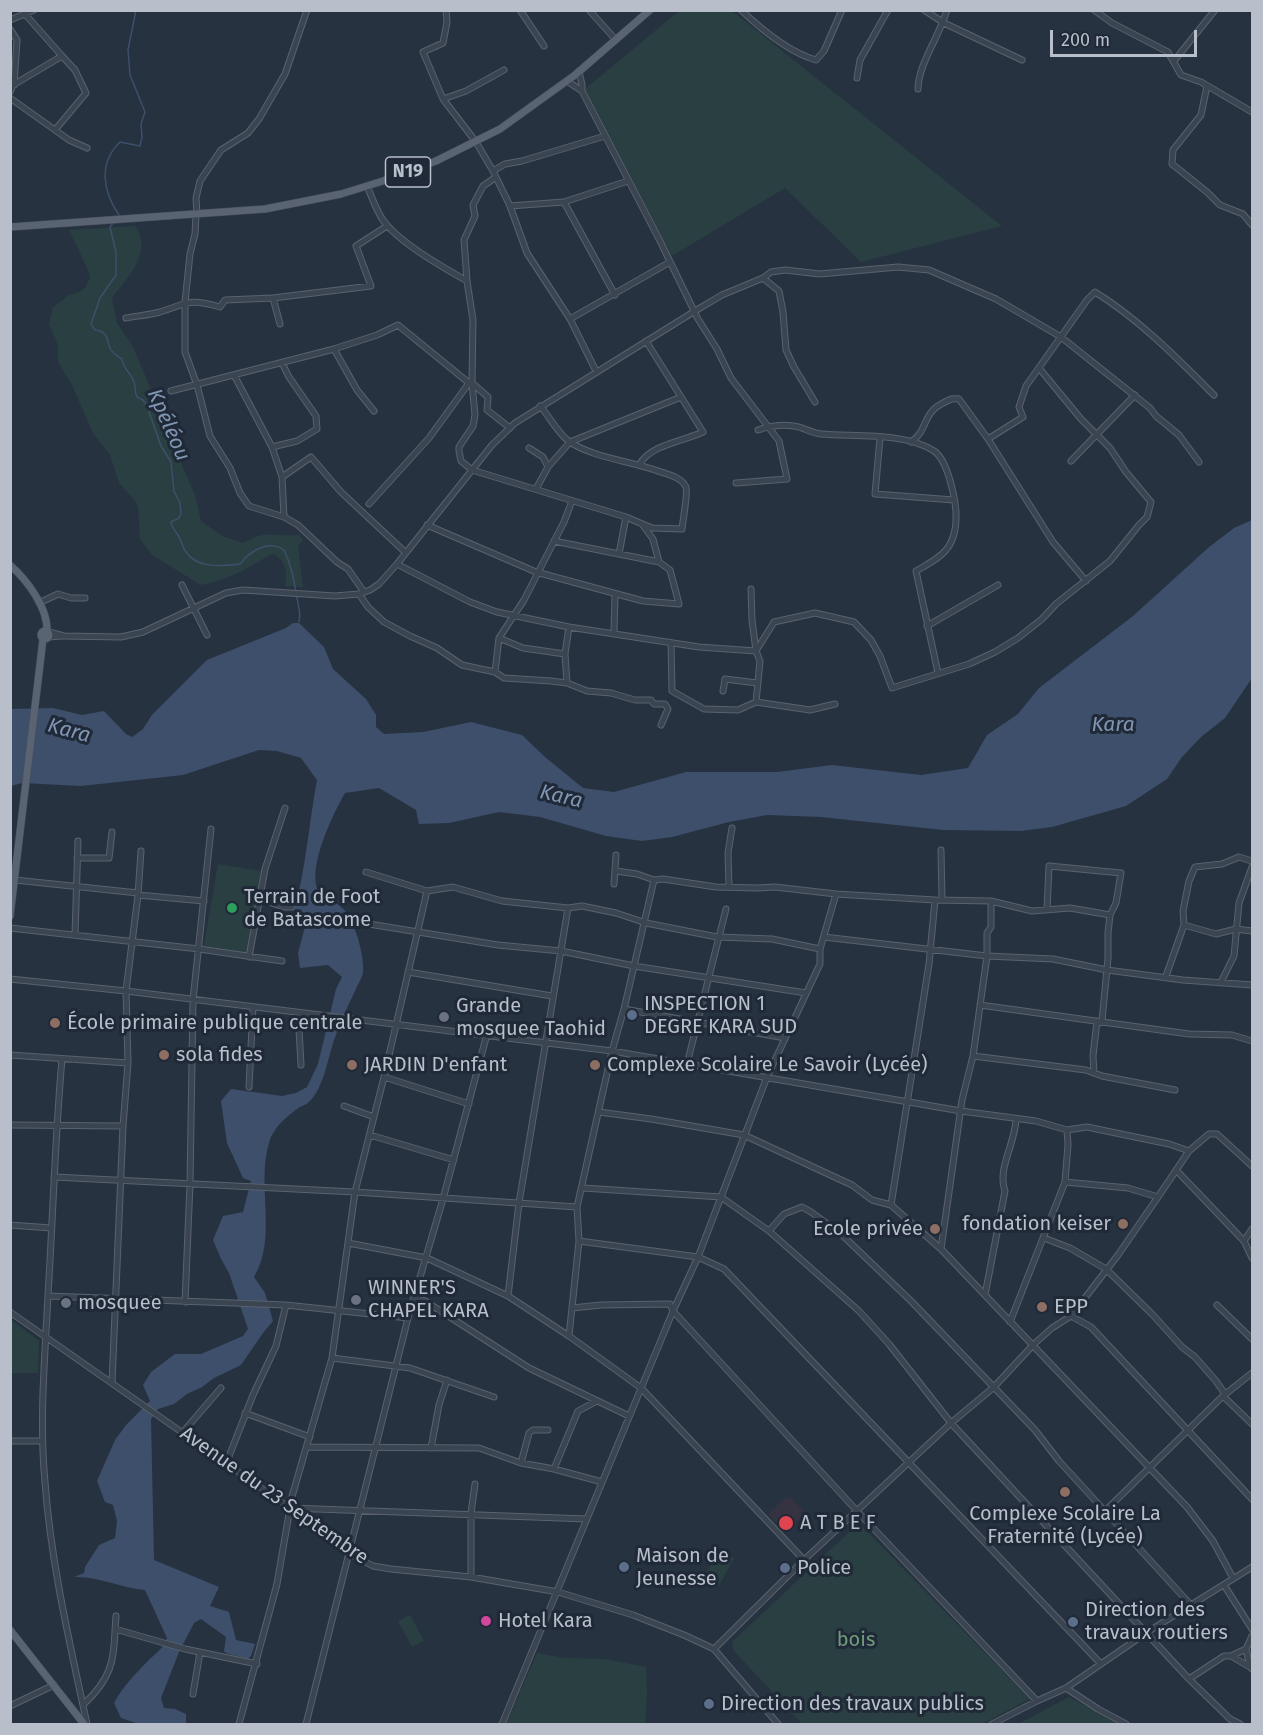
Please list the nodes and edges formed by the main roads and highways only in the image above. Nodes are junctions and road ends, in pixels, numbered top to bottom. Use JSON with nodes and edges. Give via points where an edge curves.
{"nodes":[{"id":1,"x":650,"y":10,"type":"edge"},
{"id":2,"x":10,"y":227,"type":"edge"},
{"id":3,"x":10,"y":565,"type":"edge"},
{"id":4,"x":14,"y":880,"type":"edge"},
{"id":5,"x":10,"y":916,"type":"edge"},
{"id":6,"x":10,"y":1630,"type":"edge"},
{"id":7,"x":86,"y":1725,"type":"edge"}],
"edges":[{"from":1,"to":2,"type":"main road","number":"N19","via":[[519,117],[436,161],[367,186],[265,209]]},
{"from":3,"to":4,"type":"main road","via":[[22,575],[39,603],[46,635]]},
{"from":4,"to":5,"type":"main road"},
{"from":6,"to":7,"type":"main road"}]}
